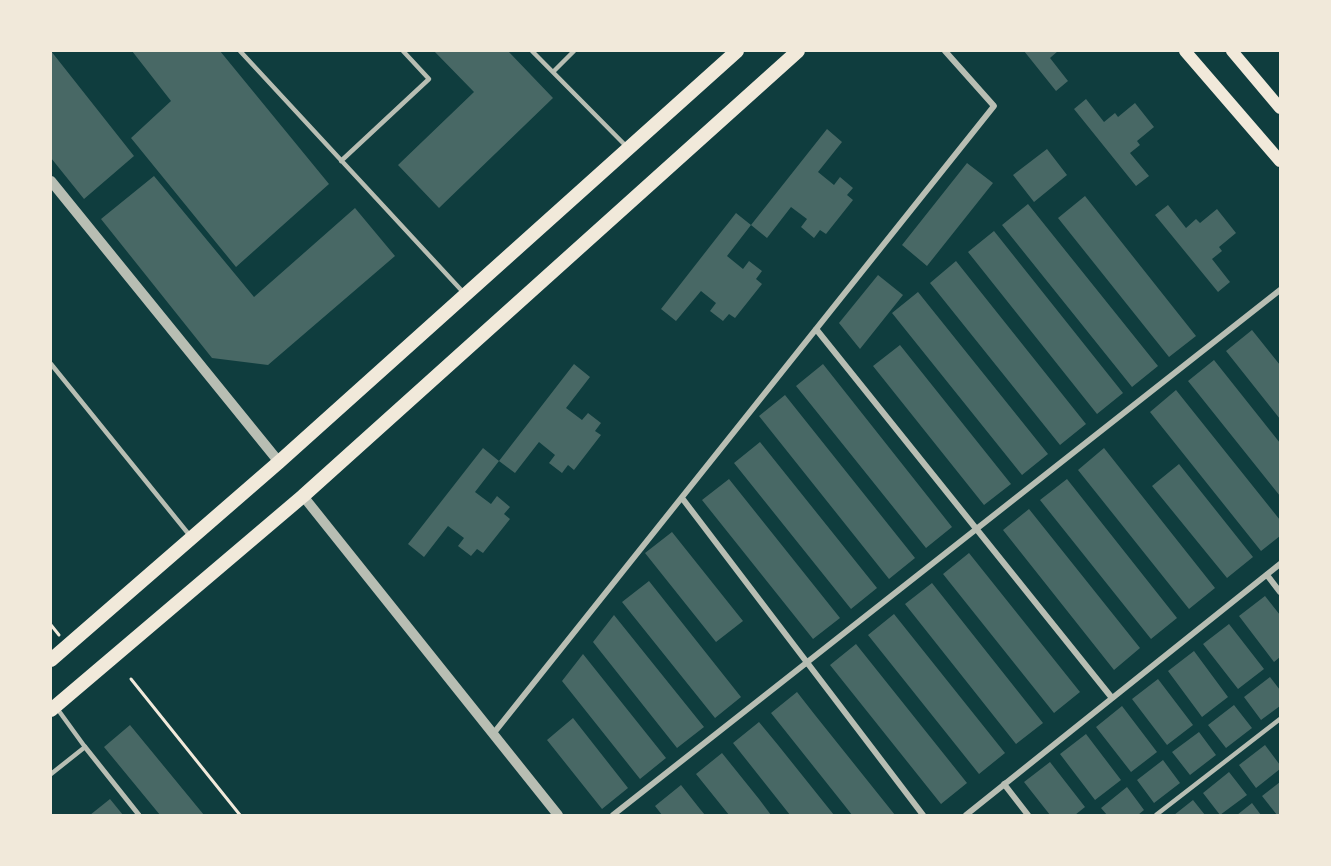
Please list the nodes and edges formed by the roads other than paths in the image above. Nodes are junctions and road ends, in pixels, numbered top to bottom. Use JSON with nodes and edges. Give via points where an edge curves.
{"nodes":[{"id":1,"x":240,"y":51,"type":"edge"},
{"id":2,"x":403,"y":51,"type":"edge"},
{"id":3,"x":532,"y":51,"type":"edge"},
{"id":4,"x":574,"y":51,"type":"edge"},
{"id":5,"x":737,"y":51,"type":"edge"},
{"id":6,"x":798,"y":51,"type":"edge"},
{"id":7,"x":945,"y":51,"type":"edge"},
{"id":8,"x":1185,"y":51,"type":"edge"},
{"id":9,"x":1232,"y":51,"type":"edge"},
{"id":10,"x":553,"y":72,"type":"junction"},
{"id":11,"x":1280,"y":108,"type":"edge"},
{"id":12,"x":627,"y":148,"type":"junction"},
{"id":13,"x":341,"y":161,"type":"junction"},
{"id":14,"x":1280,"y":161,"type":"edge"},
{"id":15,"x":51,"y":181,"type":"edge"},
{"id":16,"x":1280,"y":290,"type":"edge"},
{"id":17,"x":465,"y":294,"type":"junction"},
{"id":18,"x":816,"y":329,"type":"junction"},
{"id":19,"x":51,"y":364,"type":"edge"},
{"id":20,"x":279,"y":462,"type":"junction"},
{"id":21,"x":303,"y":496,"type":"junction"},
{"id":22,"x":682,"y":498,"type":"junction"},
{"id":23,"x":976,"y":529,"type":"junction"},
{"id":24,"x":192,"y":537,"type":"junction"},
{"id":25,"x":1280,"y":564,"type":"edge"},
{"id":26,"x":1267,"y":575,"type":"junction"},
{"id":27,"x":1280,"y":592,"type":"edge"},
{"id":28,"x":51,"y":660,"type":"edge"},
{"id":29,"x":807,"y":662,"type":"junction"},
{"id":30,"x":1112,"y":698,"type":"junction"},
{"id":31,"x":53,"y":708,"type":"edge"},
{"id":32,"x":1280,"y":719,"type":"edge"},
{"id":33,"x":493,"y":734,"type":"junction"},
{"id":34,"x":85,"y":747,"type":"junction"},
{"id":35,"x":51,"y":774,"type":"edge"},
{"id":36,"x":1004,"y":784,"type":"junction"},
{"id":37,"x":140,"y":815,"type":"edge"},
{"id":38,"x":558,"y":815,"type":"edge"},
{"id":39,"x":613,"y":815,"type":"edge"},
{"id":40,"x":923,"y":815,"type":"edge"},
{"id":41,"x":966,"y":815,"type":"edge"},
{"id":42,"x":1028,"y":815,"type":"edge"},
{"id":43,"x":1156,"y":815,"type":"edge"}],
"edges":[{"from":1,"to":13,"type":"lane"},
{"from":2,"to":13,"type":"lane","via":[[429,79]]},
{"from":3,"to":10,"type":"lane"},
{"from":4,"to":10,"type":"lane"},
{"from":5,"to":12,"type":"main road"},
{"from":6,"to":21,"type":"main road"},
{"from":7,"to":18,"type":"street","via":[[994,106]]},
{"from":8,"to":14,"type":"main road"},
{"from":9,"to":11,"type":"main road"},
{"from":10,"to":12,"type":"lane"},
{"from":12,"to":17,"type":"main road"},
{"from":13,"to":17,"type":"lane"},
{"from":15,"to":20,"type":"street"},
{"from":16,"to":23,"type":"street"},
{"from":17,"to":20,"type":"main road"},
{"from":18,"to":22,"type":"street"},
{"from":18,"to":23,"type":"street"},
{"from":19,"to":24,"type":"lane"},
{"from":20,"to":24,"type":"main road"},
{"from":21,"to":31,"type":"main road"},
{"from":21,"to":33,"type":"street"},
{"from":22,"to":29,"type":"street"},
{"from":22,"to":33,"type":"street"},
{"from":23,"to":29,"type":"street"},
{"from":23,"to":30,"type":"street"},
{"from":24,"to":28,"type":"main road"},
{"from":25,"to":26,"type":"street"},
{"from":26,"to":27,"type":"street"},
{"from":26,"to":30,"type":"street"},
{"from":29,"to":39,"type":"street"},
{"from":29,"to":40,"type":"street"},
{"from":30,"to":36,"type":"street"},
{"from":31,"to":34,"type":"lane"},
{"from":32,"to":43,"type":"lane"},
{"from":33,"to":38,"type":"street"},
{"from":34,"to":35,"type":"lane"},
{"from":34,"to":37,"type":"street"},
{"from":36,"to":41,"type":"street"},
{"from":36,"to":42,"type":"street"}]}
